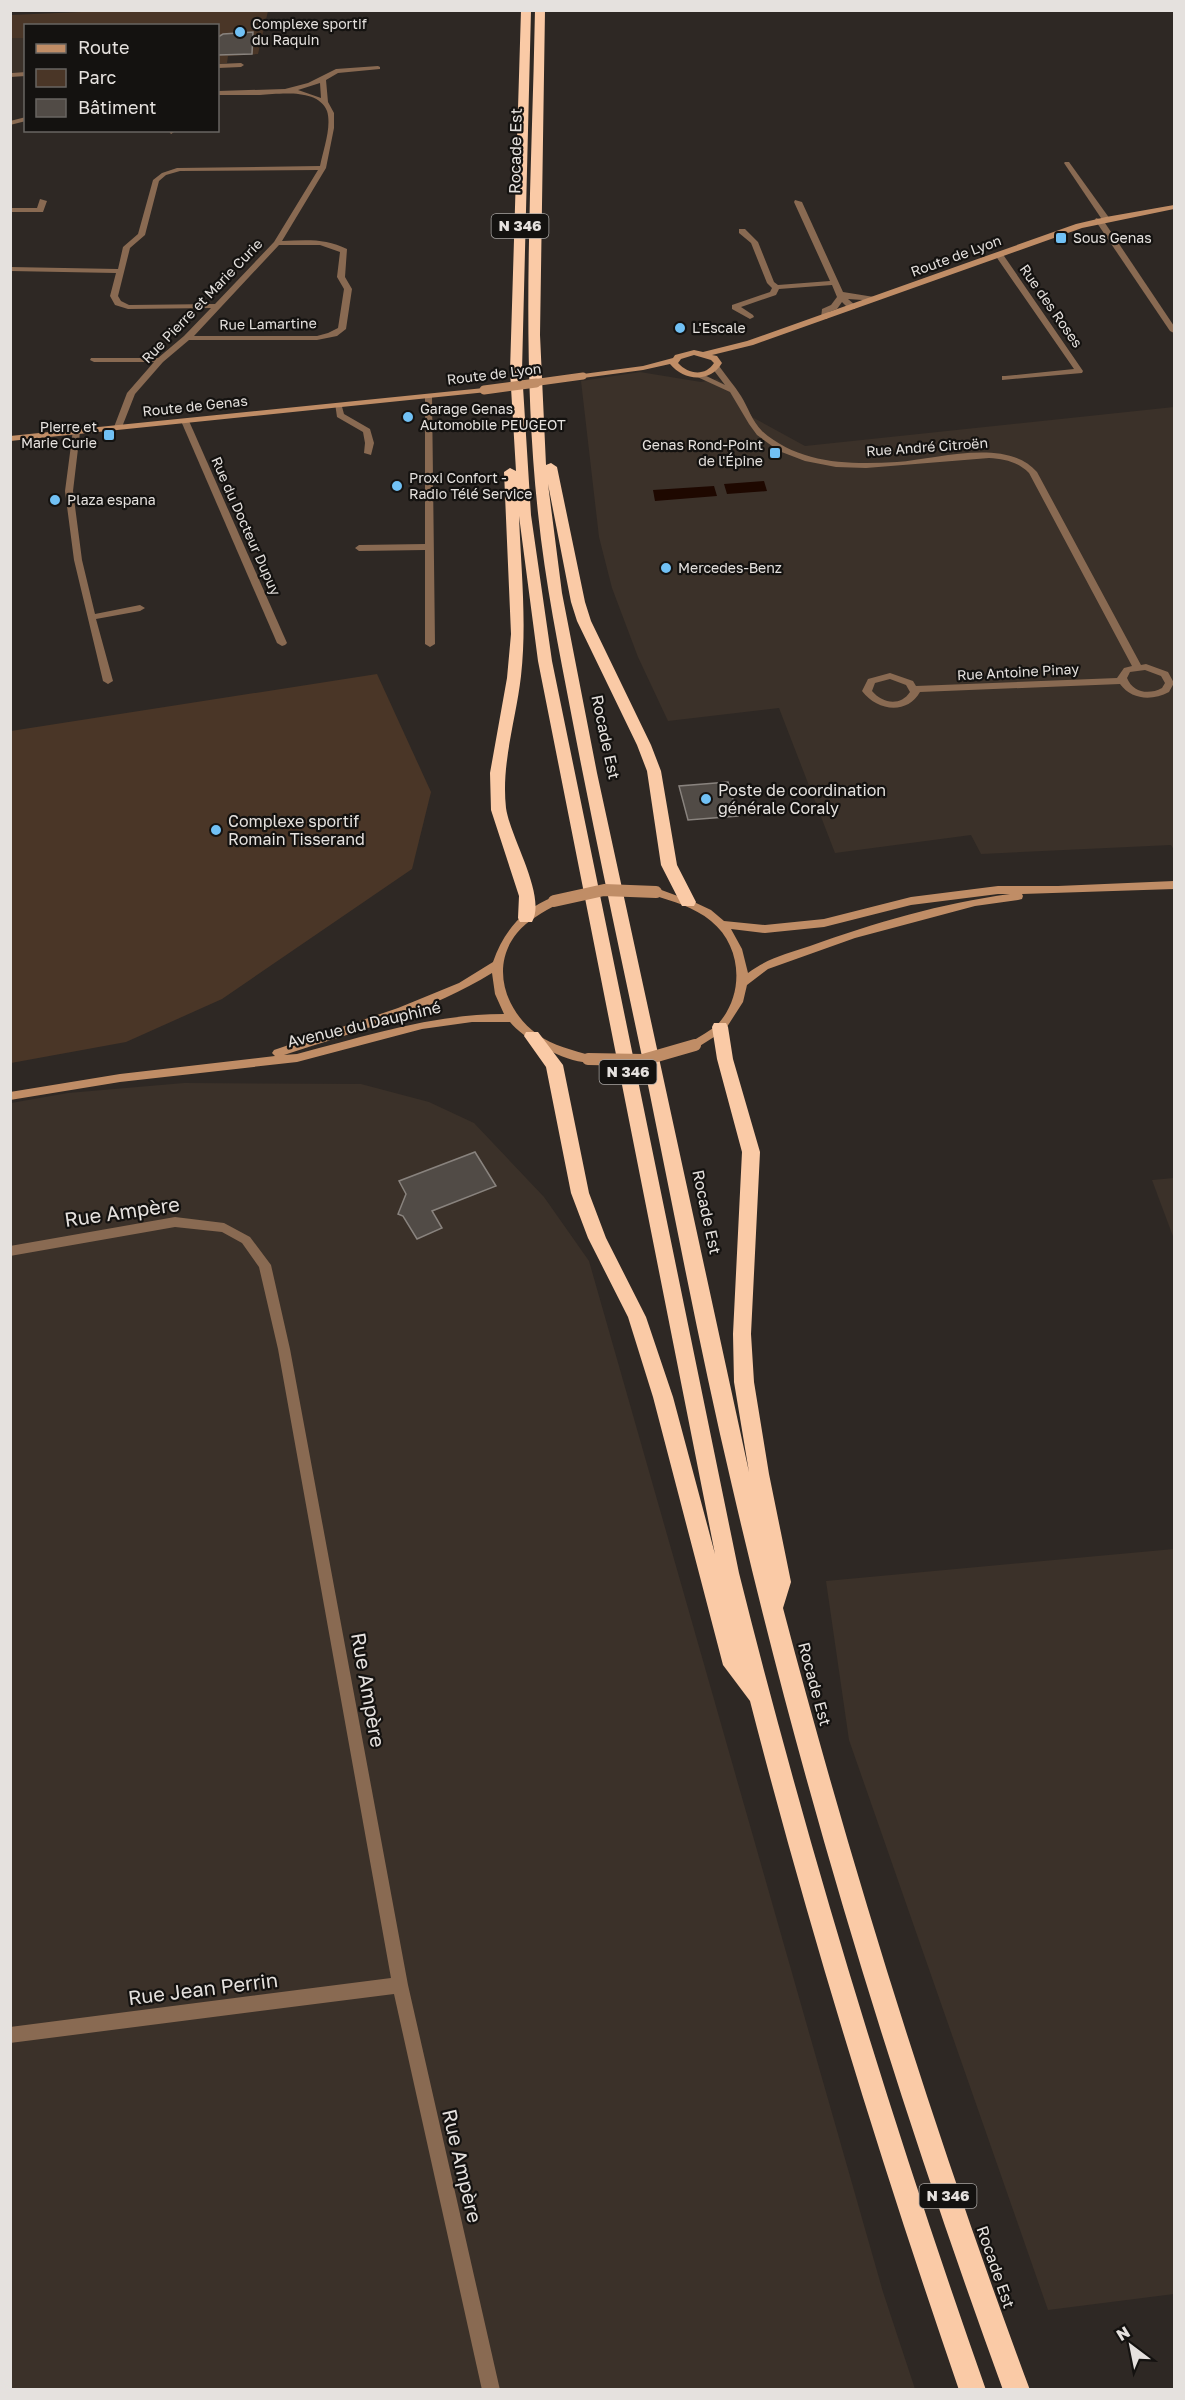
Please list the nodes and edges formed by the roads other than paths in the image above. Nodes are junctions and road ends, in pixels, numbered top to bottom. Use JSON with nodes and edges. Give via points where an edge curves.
{"nodes":[{"id":1,"x":526,"y":10,"type":"edge"},
{"id":2,"x":540,"y":10,"type":"edge"},
{"id":3,"x":241,"y":65,"type":"dead end"},
{"id":4,"x":219,"y":66,"type":"edge"},
{"id":5,"x":378,"y":68,"type":"dead end"},
{"id":6,"x":323,"y":79,"type":"junction"},
{"id":7,"x":288,"y":91,"type":"junction"},
{"id":8,"x":219,"y":93,"type":"edge"},
{"id":9,"x":325,"y":102,"type":"junction"},
{"id":10,"x":1067,"y":163,"type":"dead end"},
{"id":11,"x":323,"y":168,"type":"junction"},
{"id":12,"x":43,"y":201,"type":"dead end"},
{"id":13,"x":798,"y":202,"type":"dead end"},
{"id":14,"x":1174,"y":207,"type":"edge"},
{"id":15,"x":10,"y":210,"type":"edge"},
{"id":16,"x":1102,"y":220,"type":"junction"},
{"id":17,"x":742,"y":231,"type":"dead end"},
{"id":18,"x":277,"y":243,"type":"junction"},
{"id":19,"x":999,"y":255,"type":"junction"},
{"id":20,"x":10,"y":269,"type":"edge"},
{"id":21,"x":120,"y":271,"type":"junction"},
{"id":22,"x":833,"y":283,"type":"junction"},
{"id":23,"x":776,"y":287,"type":"junction"},
{"id":24,"x":840,"y":295,"type":"junction"},
{"id":25,"x":874,"y":299,"type":"junction"},
{"id":26,"x":219,"y":306,"type":"junction"},
{"id":27,"x":852,"y":307,"type":"junction"},
{"id":28,"x":750,"y":317,"type":"dead end"},
{"id":29,"x":824,"y":317,"type":"junction"},
{"id":30,"x":1174,"y":331,"type":"edge"},
{"id":31,"x":187,"y":338,"type":"junction"},
{"id":32,"x":750,"y":343,"type":"junction"},
{"id":33,"x":706,"y":354,"type":"junction"},
{"id":34,"x":94,"y":360,"type":"dead end"},
{"id":35,"x":160,"y":360,"type":"junction"},
{"id":36,"x":675,"y":360,"type":"junction"},
{"id":37,"x":717,"y":366,"type":"junction"},
{"id":38,"x":643,"y":368,"type":"junction"},
{"id":39,"x":681,"y":371,"type":"junction"},
{"id":40,"x":697,"y":375,"type":"junction"},
{"id":41,"x":1005,"y":378,"type":"dead end"},
{"id":42,"x":736,"y":394,"type":"junction"},
{"id":43,"x":428,"y":396,"type":"junction"},
{"id":44,"x":383,"y":400,"type":"joint"},
{"id":45,"x":338,"y":405,"type":"junction"},
{"id":46,"x":184,"y":421,"type":"junction"},
{"id":47,"x":537,"y":426,"type":"junction"},
{"id":48,"x":118,"y":427,"type":"junction"},
{"id":49,"x":76,"y":432,"type":"junction"},
{"id":50,"x":10,"y":439,"type":"edge"},
{"id":51,"x":519,"y":442,"type":"junction"},
{"id":52,"x":368,"y":453,"type":"dead end"},
{"id":53,"x":429,"y":547,"type":"junction"},
{"id":54,"x":359,"y":549,"type":"dead end"},
{"id":55,"x":140,"y":608,"type":"dead end"},
{"id":56,"x":91,"y":617,"type":"junction"},
{"id":57,"x":282,"y":643,"type":"dead end"},
{"id":58,"x":430,"y":644,"type":"dead end"},
{"id":59,"x":1137,"y":667,"type":"junction"},
{"id":60,"x":1171,"y":679,"type":"edge"},
{"id":61,"x":108,"y":681,"type":"dead end"},
{"id":62,"x":1122,"y":681,"type":"junction"},
{"id":63,"x":914,"y":689,"type":"junction"},
{"id":64,"x":1174,"y":885,"type":"edge"},
{"id":65,"x":1058,"y":890,"type":"junction"},
{"id":66,"x":688,"y":902,"type":"junction"},
{"id":67,"x":526,"y":918,"type":"junction"},
{"id":68,"x":720,"y":924,"type":"junction"},
{"id":69,"x":497,"y":965,"type":"junction"},
{"id":70,"x":744,"y":982,"type":"junction"},
{"id":71,"x":512,"y":1018,"type":"junction"},
{"id":72,"x":720,"y":1027,"type":"junction"},
{"id":73,"x":532,"y":1036,"type":"junction"},
{"id":74,"x":224,"y":1066,"type":"junction"},
{"id":75,"x":10,"y":1096,"type":"edge"},
{"id":76,"x":10,"y":1251,"type":"edge"},
{"id":77,"x":772,"y":1609,"type":"junction"},
{"id":78,"x":759,"y":1698,"type":"junction"},
{"id":79,"x":400,"y":1985,"type":"junction"},
{"id":80,"x":10,"y":2035,"type":"edge"},
{"id":81,"x":491,"y":2390,"type":"edge"},
{"id":82,"x":973,"y":2390,"type":"edge"},
{"id":83,"x":1017,"y":2390,"type":"edge"}],
"edges":[{"from":1,"to":51,"type":"highway","name":"Rocade Est","number":"N 346","via":[[516,371]]},
{"from":2,"to":47,"type":"highway","name":"Rocade Est","number":"N 346","via":[[534,335]]},
{"from":3,"to":4,"type":"street"},
{"from":5,"to":6,"type":"street","via":[[336,71]]},
{"from":6,"to":7,"type":"street"},
{"from":6,"to":9,"type":"street","name":"Rue Pierre et Marie Curie"},
{"from":7,"to":8,"type":"street"},
{"from":7,"to":9,"type":"street"},
{"from":9,"to":11,"type":"street","name":"Rue Pierre et Marie Curie","via":[[331,113],[331,128]]},
{"from":10,"to":16,"type":"street"},
{"from":11,"to":18,"type":"street","name":"Rue Pierre et Marie Curie"},
{"from":11,"to":21,"type":"street","via":[[179,169],[164,174],[156,180],[141,235],[127,247]]},
{"from":12,"to":15,"type":"street","via":[[40,210]]},
{"from":13,"to":22,"type":"street"},
{"from":14,"to":16,"type":"main road","name":"Route de Lyon"},
{"from":16,"to":19,"type":"main road","name":"Route de Lyon"},
{"from":16,"to":30,"type":"street"},
{"from":17,"to":23,"type":"street","via":[[752,238]]},
{"from":18,"to":26,"type":"street","name":"Rue Pierre et Marie Curie"},
{"from":18,"to":31,"type":"street","name":"Rue Lamartine","via":[[324,243],[344,251],[341,277],[348,289],[340,331],[317,338]]},
{"from":19,"to":25,"type":"main road","name":"Route de Lyon"},
{"from":19,"to":41,"type":"street","name":"Rue des Roses","via":[[1079,371]]},
{"from":20,"to":21,"type":"street"},
{"from":21,"to":26,"type":"street","via":[[114,296],[118,303],[128,307]]},
{"from":22,"to":23,"type":"street"},
{"from":22,"to":24,"type":"street"},
{"from":23,"to":28,"type":"street","via":[[773,293],[735,307]]},
{"from":24,"to":25,"type":"street"},
{"from":24,"to":27,"type":"street"},
{"from":24,"to":29,"type":"street"},
{"from":25,"to":27,"type":"main road","name":"Route de Lyon"},
{"from":26,"to":31,"type":"street","name":"Rue Pierre et Marie Curie"},
{"from":27,"to":29,"type":"main road","name":"Route de Lyon"},
{"from":29,"to":32,"type":"main road","name":"Route de Lyon"},
{"from":31,"to":35,"type":"street","name":"Rue Pierre et Marie Curie"},
{"from":32,"to":33,"type":"main road","name":"Route de Lyon"},
{"from":32,"to":37,"type":"main road","name":"Route de Lyon"},
{"from":33,"to":36,"type":"main road","name":"Route de Lyon","via":[[688,353]]},
{"from":33,"to":37,"type":"main road","via":[[714,358]]},
{"from":34,"to":35,"type":"street"},
{"from":35,"to":48,"type":"street","name":"Rue Pierre et Marie Curie","via":[[131,393]]},
{"from":36,"to":38,"type":"main road","name":"Route de Lyon"},
{"from":36,"to":39,"type":"main road","via":[[675,367]]},
{"from":37,"to":40,"type":"main road","name":"Route de Lyon","via":[[709,373]]},
{"from":37,"to":42,"type":"street","name":"Rue André Citroën"},
{"from":38,"to":39,"type":"main road","name":"Route de Lyon"},
{"from":38,"to":43,"type":"main road","name":"Route de Lyon","bridge":true},
{"from":39,"to":40,"type":"main road","name":"Route de Lyon"},
{"from":40,"to":42,"type":"street"},
{"from":42,"to":59,"type":"street","name":"Rue André Citroën","via":[[757,431],[767,440],[782,451],[815,462],[865,465],[982,454],[1001,455],[1026,465]]},
{"from":43,"to":44,"type":"main road","name":"Route de Lyon"},
{"from":43,"to":53,"type":"street"},
{"from":44,"to":45,"type":"main road","name":"Route de Genas"},
{"from":45,"to":46,"type":"main road","name":"Route de Genas"},
{"from":45,"to":52,"type":"street","via":[[340,415],[366,428],[371,440]]},
{"from":46,"to":48,"type":"main road","name":"Route de Genas"},
{"from":46,"to":57,"type":"street","name":"Rue du Docteur Dupuy"},
{"from":47,"to":66,"type":"highway","via":[[547,434],[553,484],[578,602],[654,771],[669,865]]},
{"from":47,"to":77,"type":"highway","name":"Rocade Est","number":"N 346","via":[[544,513],[567,662],[739,1471]]},
{"from":48,"to":49,"type":"main road","name":"Route de Genas"},
{"from":49,"to":50,"type":"main road","name":"Route de Genas"},
{"from":49,"to":56,"type":"street","via":[[69,491],[78,560]]},
{"from":51,"to":67,"type":"highway","via":[[509,448],[519,634],[497,773],[499,810],[527,896]]},
{"from":51,"to":78,"type":"highway","name":"Rocade Est","number":"N 346","via":[[526,527],[548,673],[729,1572]]},
{"from":53,"to":54,"type":"street"},
{"from":53,"to":58,"type":"street"},
{"from":55,"to":56,"type":"street"},
{"from":56,"to":61,"type":"street"},
{"from":59,"to":60,"type":"street","via":[[1153,668]]},
{"from":59,"to":62,"type":"street","via":[[1126,670]]},
{"from":60,"to":62,"type":"street","via":[[1166,690],[1151,695],[1133,691]]},
{"from":62,"to":63,"type":"street","name":"Rue Antoine Pinay"},
{"from":63,"to":63,"type":"street","via":[[904,679],[890,676],[874,679],[867,691],[873,699],[892,705],[910,700]]},
{"from":64,"to":65,"type":"main road"},
{"from":65,"to":68,"type":"main road","via":[[998,890],[911,901],[824,922],[765,929]]},
{"from":65,"to":70,"type":"main road","via":[[975,902],[893,923],[764,966]]},
{"from":66,"to":67,"type":"main road","bridge":true,"via":[[656,891],[586,891],[554,901]]},
{"from":66,"to":68,"type":"main road"},
{"from":67,"to":69,"type":"main road","via":[[506,940]]},
{"from":68,"to":70,"type":"main road","via":[[740,951]]},
{"from":69,"to":71,"type":"main road","via":[[499,992]]},
{"from":69,"to":74,"type":"main road","name":"Avenue du Dauphiné","via":[[463,986],[402,1011],[291,1050]]},
{"from":70,"to":72,"type":"main road","via":[[737,1006]]},
{"from":71,"to":73,"type":"main road"},
{"from":71,"to":74,"type":"main road","name":"Avenue du Dauphiné","via":[[472,1018],[422,1025],[297,1058]]},
{"from":72,"to":73,"type":"main road","bridge":true,"via":[[695,1045],[662,1058],[625,1062],[588,1059],[558,1050]]},
{"from":72,"to":77,"type":"highway","via":[[751,1152],[742,1334],[744,1382],[781,1582]]},
{"from":73,"to":78,"type":"highway","via":[[554,1065],[580,1193],[597,1238],[637,1317],[663,1397],[734,1665]]},
{"from":74,"to":75,"type":"main road","name":"Avenue du Dauphiné"},
{"from":76,"to":79,"type":"street","name":"Rue Ampère","via":[[176,1222],[224,1228],[246,1240],[265,1265],[284,1349]]},
{"from":77,"to":83,"type":"highway","name":"Rocade Est","number":"N 346","via":[[817,1780],[910,2086]]},
{"from":78,"to":82,"type":"highway","name":"Rocade Est","number":"N 346","via":[[849,2020]]},
{"from":79,"to":80,"type":"street","name":"Rue Jean Perrin"},
{"from":79,"to":81,"type":"street","name":"Rue Ampère"}]}
